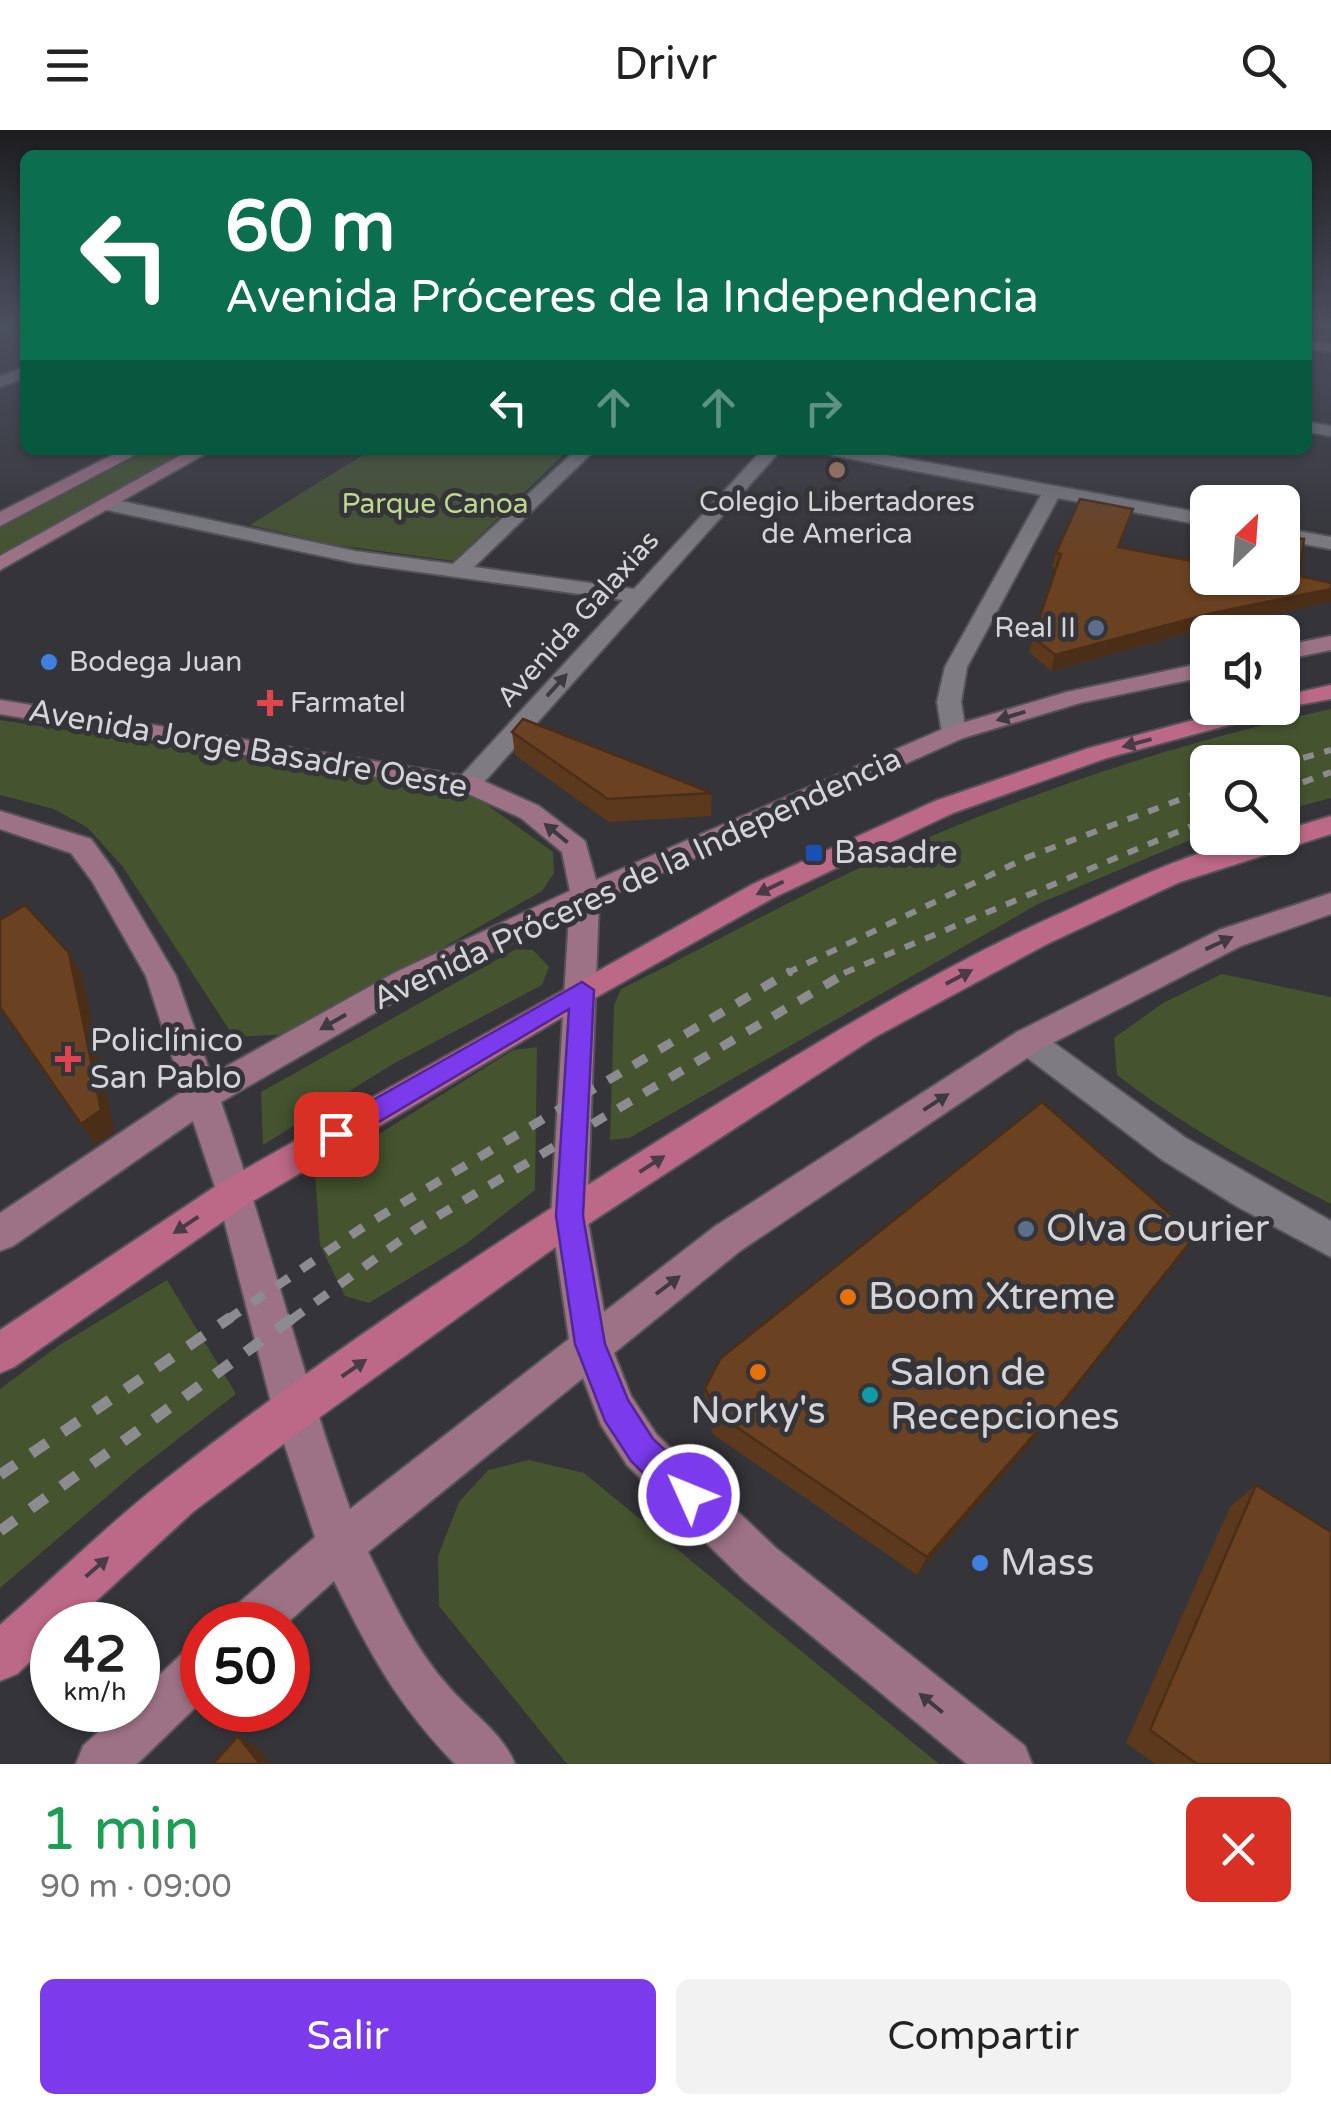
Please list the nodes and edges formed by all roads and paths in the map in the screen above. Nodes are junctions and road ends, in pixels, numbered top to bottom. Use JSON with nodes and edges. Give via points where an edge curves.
{"nodes":[{"id":1,"x":125,"y":455,"type":"edge"},
{"id":2,"x":194,"y":455,"type":"edge"},
{"id":3,"x":581,"y":455,"type":"edge"},
{"id":4,"x":767,"y":455,"type":"edge"},
{"id":5,"x":858,"y":455,"type":"edge"},
{"id":6,"x":1052,"y":491,"type":"junction"},
{"id":7,"x":108,"y":504,"type":"junction"},
{"id":8,"x":1190,"y":517,"type":"edge"},
{"id":9,"x":0,"y":520,"type":"edge"},
{"id":10,"x":1300,"y":537,"type":"edge"},
{"id":11,"x":1331,"y":542,"type":"edge"},
{"id":12,"x":0,"y":564,"type":"edge"},
{"id":13,"x":458,"y":571,"type":"junction"},
{"id":14,"x":638,"y":596,"type":"junction"},
{"id":15,"x":1331,"y":643,"type":"edge"},
{"id":16,"x":1300,"y":649,"type":"edge"},
{"id":17,"x":1190,"y":673,"type":"edge"},
{"id":18,"x":1331,"y":692,"type":"edge"},
{"id":19,"x":1300,"y":698,"type":"edge"},
{"id":20,"x":0,"y":707,"type":"edge"},
{"id":21,"x":1202,"y":725,"type":"edge"},
{"id":22,"x":954,"y":733,"type":"junction"},
{"id":23,"x":468,"y":784,"type":"junction"},
{"id":24,"x":0,"y":820,"type":"edge"},
{"id":25,"x":1331,"y":825,"type":"edge"},
{"id":26,"x":585,"y":896,"type":"junction"},
{"id":27,"x":1331,"y":903,"type":"edge"},
{"id":28,"x":582,"y":990,"type":"junction"},
{"id":29,"x":1028,"y":1041,"type":"junction"},
{"id":30,"x":203,"y":1096,"type":"junction"},
{"id":31,"x":235,"y":1193,"type":"junction"},
{"id":32,"x":570,"y":1216,"type":"junction"},
{"id":33,"x":0,"y":1234,"type":"edge"},
{"id":34,"x":1331,"y":1240,"type":"edge"},
{"id":35,"x":590,"y":1344,"type":"junction"},
{"id":36,"x":0,"y":1353,"type":"edge"},
{"id":37,"x":294,"y":1410,"type":"junction"},
{"id":38,"x":340,"y":1546,"type":"junction"},
{"id":39,"x":276,"y":1602,"type":"edge"},
{"id":40,"x":0,"y":1657,"type":"edge"},
{"id":41,"x":180,"y":1689,"type":"edge"},
{"id":42,"x":101,"y":1764,"type":"edge"},
{"id":43,"x":490,"y":1764,"type":"edge"},
{"id":44,"x":1007,"y":1764,"type":"edge"}],
"edges":[{"from":1,"to":9,"type":"main road"},
{"from":2,"to":7,"type":"main road"},
{"from":3,"to":13,"type":"street"},
{"from":4,"to":14,"type":"street","name":"Avenida Galaxias"},
{"from":5,"to":6,"type":"street"},
{"from":6,"to":8,"type":"street"},
{"from":6,"to":22,"type":"street","via":[[956,667],[949,702]]},
{"from":7,"to":12,"type":"main road"},
{"from":7,"to":13,"type":"street","via":[[355,557]]},
{"from":10,"to":11,"type":"street"},
{"from":13,"to":14,"type":"street"},
{"from":23,"to":14,"type":"street","name":"Avenida Galaxias","one_way":true},
{"from":15,"to":16,"type":"main road"},
{"from":17,"to":22,"type":"main road","name":"Avenida Próceres de la Independencia","one_way":true},
{"from":18,"to":19,"type":"main road"},
{"from":20,"to":23,"type":"main road","name":"Avenida Jorge Basadre Oeste"},
{"from":21,"to":28,"type":"main road","name":"Avenida Próceres de la Independencia","one_way":true,"via":[[944,807],[763,891]]},
{"from":22,"to":26,"type":"main road","name":"Avenida Próceres de la Independencia"},
{"from":26,"to":23,"type":"main road","name":"Avenida Jorge Basadre Oeste","one_way":true,"via":[[575,848],[530,812]]},
{"from":24,"to":30,"type":"main road","via":[[81,846],[161,976]]},
{"from":32,"to":25,"type":"main road","one_way":true,"via":[[864,1028],[1036,936],[1170,874]]},
{"from":26,"to":28,"type":"main road","name":"Avenida Jorge Basadre Oeste"},
{"from":26,"to":30,"type":"main road","name":"Avenida Próceres de la Independencia","one_way":true,"via":[[407,980]]},
{"from":29,"to":27,"type":"main road","one_way":true,"via":[[1230,938]]},
{"from":28,"to":31,"type":"main road","name":"Avenida Próceres de la Independencia"},
{"from":28,"to":32,"type":"main road","name":"Avenida Jorge Basadre Oeste"},
{"from":29,"to":34,"type":"street","via":[[1118,1114],[1242,1194]]},
{"from":35,"to":29,"type":"main road","one_way":true,"via":[[727,1239]]},
{"from":30,"to":31,"type":"main road"},
{"from":30,"to":33,"type":"main road","name":"Avenida Próceres de la Independencia"},
{"from":31,"to":36,"type":"main road","name":"Avenida Próceres de la Independencia","one_way":true},
{"from":31,"to":37,"type":"main road"},
{"from":32,"to":35,"type":"main road","name":"Avenida Jorge Basadre Oeste"},
{"from":37,"to":32,"type":"main road","one_way":true},
{"from":35,"to":38,"type":"main road"},
{"from":44,"to":35,"type":"main road","name":"Avenida Jorge Basadre Oeste","one_way":true,"via":[[760,1564],[642,1450],[616,1410]]},
{"from":37,"to":38,"type":"main road"},
{"from":40,"to":37,"type":"main road","one_way":true,"via":[[179,1496]]},
{"from":38,"to":39,"type":"main road"},
{"from":38,"to":43,"type":"main road","via":[[420,1688]]},
{"from":41,"to":42,"type":"main road"}]}
